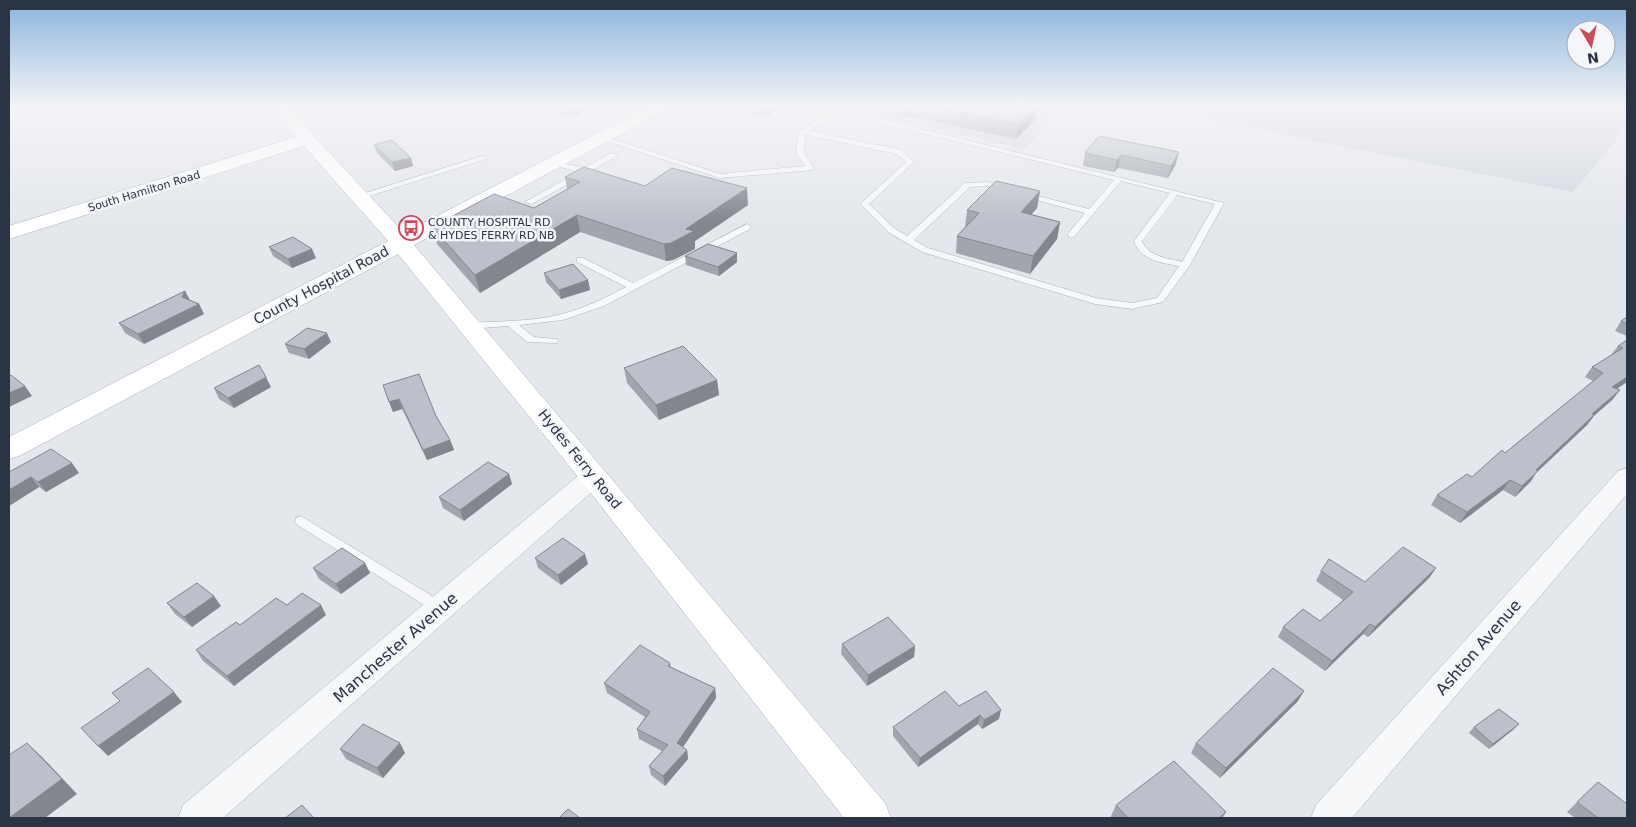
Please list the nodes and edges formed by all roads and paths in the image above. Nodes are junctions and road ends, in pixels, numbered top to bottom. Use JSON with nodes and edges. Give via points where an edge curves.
{"nodes":[{"id":1,"x":286,"y":146,"type":"edge"},
{"id":2,"x":313,"y":146,"type":"edge"},
{"id":3,"x":607,"y":146,"type":"junction"},
{"id":4,"x":801,"y":146,"type":"edge"},
{"id":5,"x":868,"y":146,"type":"edge"},
{"id":6,"x":982,"y":146,"type":"edge"},
{"id":7,"x":485,"y":158,"type":"dead end"},
{"id":8,"x":553,"y":162,"type":"junction"},
{"id":9,"x":585,"y":171,"type":"junction"},
{"id":10,"x":595,"y":174,"type":"edge"},
{"id":11,"x":1119,"y":179,"type":"junction"},
{"id":12,"x":1175,"y":192,"type":"junction"},
{"id":13,"x":360,"y":196,"type":"junction"},
{"id":14,"x":528,"y":202,"type":"dead end"},
{"id":15,"x":1091,"y":212,"type":"junction"},
{"id":16,"x":747,"y":227,"type":"dead end"},
{"id":17,"x":9,"y":233,"type":"edge"},
{"id":18,"x":1071,"y":235,"type":"dead end"},
{"id":19,"x":908,"y":240,"type":"junction"},
{"id":20,"x":401,"y":242,"type":"junction"},
{"id":21,"x":580,"y":260,"type":"dead end"},
{"id":22,"x":1185,"y":266,"type":"junction"},
{"id":23,"x":634,"y":287,"type":"junction"},
{"id":24,"x":510,"y":323,"type":"junction"},
{"id":25,"x":469,"y":326,"type":"junction"},
{"id":26,"x":552,"y":341,"type":"dead end"},
{"id":27,"x":9,"y":449,"type":"edge"},
{"id":28,"x":594,"y":476,"type":"junction"},
{"id":29,"x":1627,"y":477,"type":"edge"},
{"id":30,"x":301,"y":521,"type":"dead end"},
{"id":31,"x":440,"y":608,"type":"junction"},
{"id":32,"x":196,"y":818,"type":"edge"},
{"id":33,"x":870,"y":818,"type":"edge"},
{"id":34,"x":1329,"y":818,"type":"edge"}],
"edges":[{"from":1,"to":17,"type":"street","name":"South Hamilton Road"},
{"from":2,"to":13,"type":"street","name":"Hydes Ferry Road"},
{"from":3,"to":4,"type":"lane","via":[[720,176],[810,168],[800,153]]},
{"from":3,"to":8,"type":"street","name":"County Hospital Road"},
{"from":3,"to":9,"type":"lane"},
{"from":5,"to":19,"type":"lane","via":[[899,152],[910,162],[864,204],[891,230]]},
{"from":6,"to":11,"type":"lane"},
{"from":7,"to":13,"type":"lane"},
{"from":8,"to":9,"type":"lane"},
{"from":8,"to":20,"type":"street","name":"County Hospital Road"},
{"from":9,"to":10,"type":"lane"},
{"from":9,"to":14,"type":"lane"},
{"from":11,"to":12,"type":"lane"},
{"from":11,"to":15,"type":"lane"},
{"from":12,"to":22,"type":"lane","via":[[1220,203]]},
{"from":12,"to":22,"type":"lane","via":[[1138,241],[1144,253]]},
{"from":13,"to":20,"type":"street","name":"Hydes Ferry Road"},
{"from":15,"to":18,"type":"lane"},
{"from":15,"to":19,"type":"lane","via":[[997,186],[977,184],[963,188]]},
{"from":16,"to":23,"type":"lane"},
{"from":19,"to":22,"type":"lane","via":[[925,250],[1095,301],[1132,306],[1160,300]]},
{"from":20,"to":25,"type":"street","name":"Hydes Ferry Road"},
{"from":20,"to":27,"type":"street","name":"County Hospital Road"},
{"from":21,"to":23,"type":"lane"},
{"from":23,"to":24,"type":"lane","via":[[601,304],[563,317]]},
{"from":24,"to":25,"type":"lane"},
{"from":24,"to":26,"type":"lane","via":[[531,340]]},
{"from":25,"to":28,"type":"street","name":"Hydes Ferry Road"},
{"from":28,"to":31,"type":"street","name":"Manchester Avenue"},
{"from":28,"to":33,"type":"street","name":"Hydes Ferry Road"},
{"from":29,"to":34,"type":"street","name":"Ashton Avenue"},
{"from":30,"to":31,"type":"lane"},
{"from":31,"to":32,"type":"street","name":"Manchester Avenue"}]}
